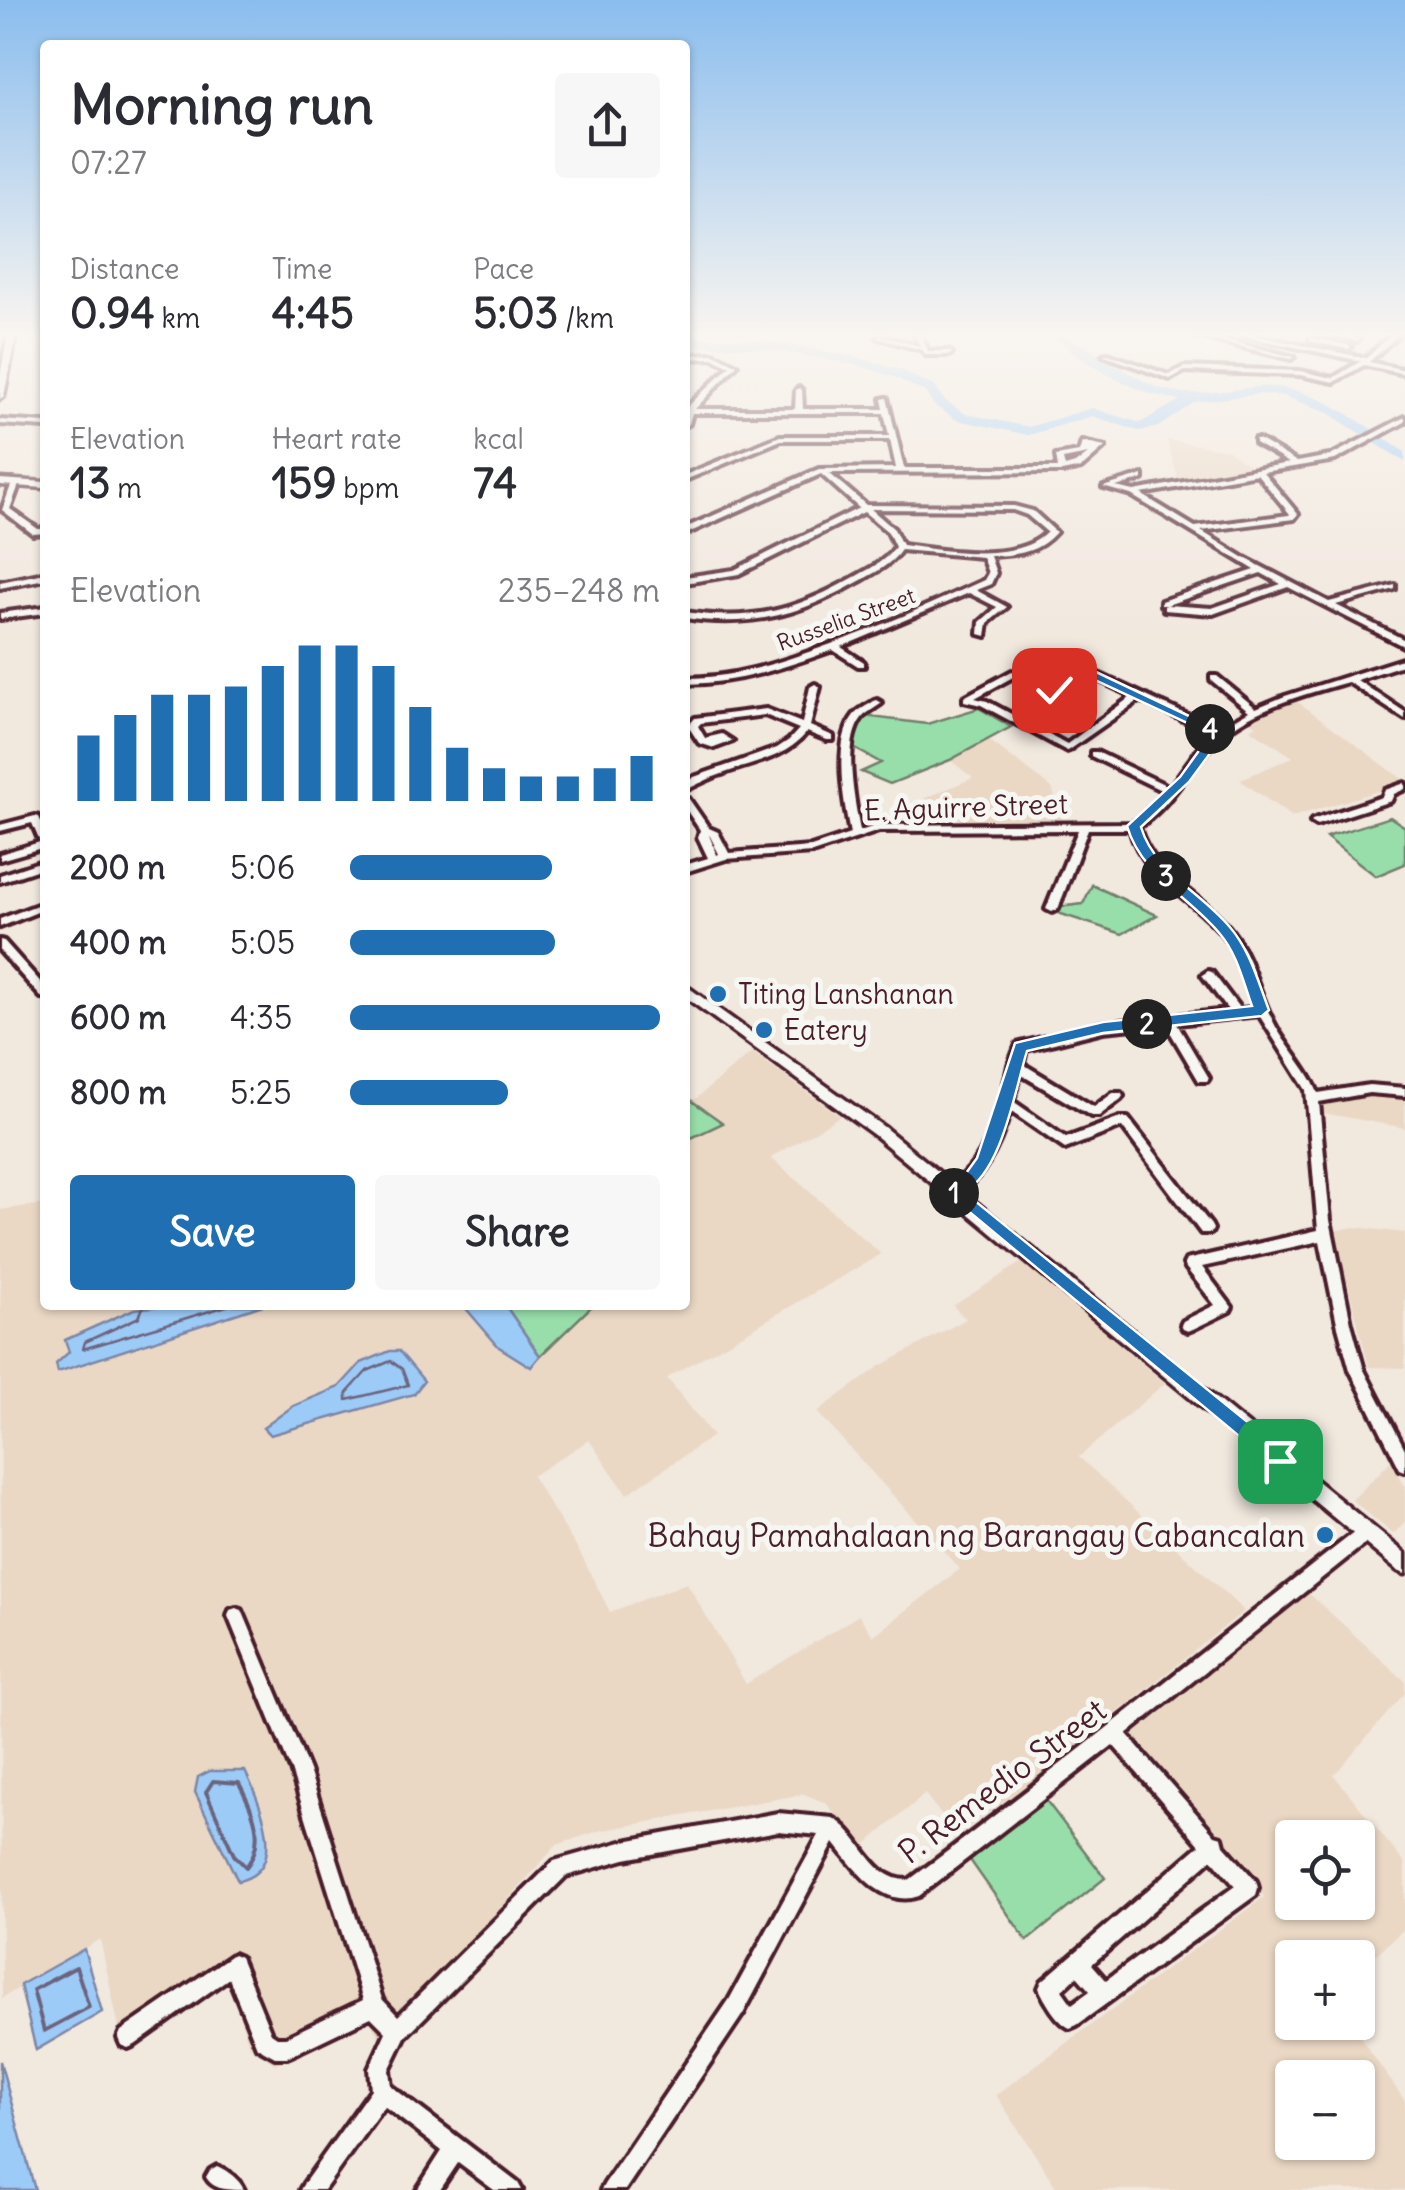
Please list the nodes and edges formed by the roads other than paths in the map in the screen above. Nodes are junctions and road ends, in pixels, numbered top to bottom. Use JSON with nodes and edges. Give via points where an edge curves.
{"nodes":[{"id":1,"x":1373,"y":437,"type":"edge"},
{"id":2,"x":893,"y":438,"type":"joint"},
{"id":3,"x":1258,"y":442,"type":"dead end"},
{"id":4,"x":1086,"y":452,"type":"dead end"},
{"id":5,"x":1297,"y":465,"type":"junction"},
{"id":6,"x":900,"y":469,"type":"junction"},
{"id":7,"x":822,"y":471,"type":"junction"},
{"id":8,"x":1260,"y":474,"type":"junction"},
{"id":9,"x":690,"y":476,"type":"edge"},
{"id":10,"x":1140,"y":477,"type":"dead end"},
{"id":11,"x":0,"y":482,"type":"edge"},
{"id":12,"x":16,"y":482,"type":"junction"},
{"id":13,"x":40,"y":484,"type":"edge"},
{"id":14,"x":1134,"y":493,"type":"junction"},
{"id":15,"x":864,"y":508,"type":"junction"},
{"id":16,"x":690,"y":529,"type":"edge"},
{"id":17,"x":1194,"y":530,"type":"junction"},
{"id":18,"x":40,"y":532,"type":"edge"},
{"id":19,"x":899,"y":547,"type":"junction"},
{"id":20,"x":986,"y":556,"type":"junction"},
{"id":21,"x":1262,"y":570,"type":"junction"},
{"id":22,"x":40,"y":577,"type":"edge"},
{"id":23,"x":690,"y":580,"type":"edge"},
{"id":24,"x":0,"y":584,"type":"edge"},
{"id":25,"x":1288,"y":584,"type":"junction"},
{"id":26,"x":1392,"y":587,"type":"dead end"},
{"id":27,"x":968,"y":590,"type":"junction"},
{"id":28,"x":1327,"y":605,"type":"junction"},
{"id":29,"x":40,"y":611,"type":"edge"},
{"id":30,"x":0,"y":616,"type":"edge"},
{"id":31,"x":690,"y":616,"type":"edge"},
{"id":32,"x":983,"y":634,"type":"dead end"},
{"id":33,"x":1405,"y":644,"type":"edge"},
{"id":34,"x":834,"y":646,"type":"junction"},
{"id":35,"x":1405,"y":660,"type":"edge"},
{"id":36,"x":861,"y":664,"type":"dead end"},
{"id":37,"x":1214,"y":678,"type":"dead end"},
{"id":38,"x":1350,"y":679,"type":"junction"},
{"id":39,"x":690,"y":681,"type":"edge"},
{"id":40,"x":815,"y":687,"type":"dead end"},
{"id":41,"x":1136,"y":698,"type":"junction"},
{"id":42,"x":876,"y":703,"type":"dead end"},
{"id":43,"x":1253,"y":710,"type":"junction"},
{"id":44,"x":1405,"y":716,"type":"edge"},
{"id":45,"x":805,"y":728,"type":"junction"},
{"id":46,"x":1219,"y":733,"type":"junction"},
{"id":47,"x":830,"y":738,"type":"dead end"},
{"id":48,"x":702,"y":741,"type":"dead end"},
{"id":49,"x":1094,"y":754,"type":"dead end"},
{"id":50,"x":690,"y":772,"type":"edge"},
{"id":51,"x":702,"y":776,"type":"junction"},
{"id":52,"x":690,"y":784,"type":"edge"},
{"id":53,"x":1405,"y":786,"type":"edge"},
{"id":54,"x":1173,"y":792,"type":"junction"},
{"id":55,"x":690,"y":808,"type":"edge"},
{"id":56,"x":1316,"y":822,"type":"dead end"},
{"id":57,"x":1084,"y":825,"type":"junction"},
{"id":58,"x":1134,"y":826,"type":"junction"},
{"id":59,"x":0,"y":828,"type":"edge"},
{"id":60,"x":40,"y":830,"type":"edge"},
{"id":61,"x":855,"y":833,"type":"junction"},
{"id":62,"x":40,"y":844,"type":"edge"},
{"id":63,"x":0,"y":856,"type":"edge"},
{"id":64,"x":719,"y":857,"type":"junction"},
{"id":65,"x":40,"y":864,"type":"edge"},
{"id":66,"x":690,"y":868,"type":"edge"},
{"id":67,"x":0,"y":880,"type":"edge"},
{"id":68,"x":40,"y":906,"type":"edge"},
{"id":69,"x":1052,"y":909,"type":"dead end"},
{"id":70,"x":0,"y":923,"type":"edge"},
{"id":71,"x":0,"y":944,"type":"edge"},
{"id":72,"x":1208,"y":975,"type":"dead end"},
{"id":73,"x":40,"y":988,"type":"edge"},
{"id":74,"x":690,"y":994,"type":"edge"},
{"id":75,"x":1262,"y":1010,"type":"junction"},
{"id":76,"x":1236,"y":1012,"type":"junction"},
{"id":77,"x":1170,"y":1022,"type":"junction"},
{"id":78,"x":1016,"y":1064,"type":"junction"},
{"id":79,"x":1202,"y":1078,"type":"dead end"},
{"id":80,"x":1405,"y":1092,"type":"edge"},
{"id":81,"x":1116,"y":1096,"type":"dead end"},
{"id":82,"x":1315,"y":1098,"type":"junction"},
{"id":83,"x":1005,"y":1102,"type":"junction"},
{"id":84,"x":951,"y":1190,"type":"junction"},
{"id":85,"x":1206,"y":1229,"type":"dead end"},
{"id":86,"x":1326,"y":1234,"type":"junction"},
{"id":87,"x":1188,"y":1326,"type":"dead end"},
{"id":88,"x":1405,"y":1464,"type":"edge"},
{"id":89,"x":1366,"y":1534,"type":"junction"},
{"id":90,"x":1405,"y":1565,"type":"edge"},
{"id":91,"x":236,"y":1616,"type":"dead end"},
{"id":92,"x":1114,"y":1733,"type":"junction"},
{"id":93,"x":833,"y":1827,"type":"junction"},
{"id":94,"x":1215,"y":1844,"type":"junction"},
{"id":95,"x":1080,"y":1965,"type":"junction"},
{"id":96,"x":1104,"y":1992,"type":"junction"},
{"id":97,"x":374,"y":2005,"type":"junction"},
{"id":98,"x":398,"y":2030,"type":"junction"},
{"id":99,"x":128,"y":2038,"type":"dead end"},
{"id":100,"x":382,"y":2092,"type":"junction"},
{"id":101,"x":454,"y":2150,"type":"junction"},
{"id":102,"x":311,"y":2190,"type":"edge"},
{"id":103,"x":428,"y":2190,"type":"edge"},
{"id":104,"x":511,"y":2190,"type":"edge"},
{"id":105,"x":612,"y":2190,"type":"edge"}],
"edges":[{"from":1,"to":5,"type":"street","via":[[1332,458]]},
{"from":2,"to":6,"type":"street"},
{"from":2,"to":9,"type":"street","via":[[780,438]]},
{"from":3,"to":5,"type":"street"},
{"from":4,"to":6,"type":"street","via":[[1078,466],[1062,470]]},
{"from":5,"to":8,"type":"street"},
{"from":6,"to":7,"type":"street"},
{"from":7,"to":15,"type":"street"},
{"from":7,"to":16,"type":"street"},
{"from":8,"to":14,"type":"street"},
{"from":8,"to":17,"type":"street","via":[[1291,517]]},
{"from":10,"to":14,"type":"street","via":[[1108,485]]},
{"from":11,"to":12,"type":"main road"},
{"from":12,"to":13,"type":"main road"},
{"from":12,"to":18,"type":"street","via":[[6,510]]},
{"from":14,"to":17,"type":"street"},
{"from":15,"to":19,"type":"street","via":[[892,531]]},
{"from":15,"to":20,"type":"street","name":"Russelia Street","via":[[1006,506],[1050,528],[1041,543]]},
{"from":15,"to":23,"type":"street","name":"Russelia Street","via":[[726,576]]},
{"from":17,"to":21,"type":"street"},
{"from":19,"to":20,"type":"street","name":"Russelia Street"},
{"from":19,"to":31,"type":"street","via":[[882,565],[781,616]]},
{"from":20,"to":27,"type":"street","via":[[992,578]]},
{"from":21,"to":25,"type":"street"},
{"from":21,"to":25,"type":"street","via":[[1165,606],[1213,611]]},
{"from":22,"to":24,"type":"street"},
{"from":25,"to":28,"type":"street"},
{"from":26,"to":28,"type":"street"},
{"from":27,"to":32,"type":"street","via":[[1003,607],[984,622]]},
{"from":27,"to":34,"type":"street","name":"Russelia Street"},
{"from":28,"to":33,"type":"street"},
{"from":29,"to":30,"type":"street"},
{"from":34,"to":36,"type":"street"},
{"from":34,"to":39,"type":"street","name":"Russelia Street","via":[[713,682]]},
{"from":35,"to":38,"type":"street"},
{"from":37,"to":43,"type":"street"},
{"from":38,"to":43,"type":"street"},
{"from":38,"to":44,"type":"street"},
{"from":40,"to":45,"type":"street"},
{"from":41,"to":41,"type":"street","via":[[1094,675],[1054,690],[1012,674],[968,699],[1067,748]]},
{"from":41,"to":46,"type":"street"},
{"from":42,"to":61,"type":"street","via":[[858,715],[852,731],[847,772]]},
{"from":43,"to":46,"type":"street"},
{"from":45,"to":47,"type":"street"},
{"from":45,"to":48,"type":"street","via":[[759,712],[698,720],[693,726]]},
{"from":45,"to":51,"type":"street","via":[[787,749]]},
{"from":46,"to":54,"type":"street"},
{"from":49,"to":54,"type":"street"},
{"from":50,"to":51,"type":"street"},
{"from":51,"to":52,"type":"street"},
{"from":53,"to":56,"type":"street","via":[[1388,792],[1388,800]]},
{"from":54,"to":58,"type":"street"},
{"from":55,"to":64,"type":"street"},
{"from":57,"to":58,"type":"street","name":"E. Aguirre Street"},
{"from":57,"to":61,"type":"street","name":"E. Aguirre Street"},
{"from":57,"to":69,"type":"street"},
{"from":58,"to":75,"type":"street","via":[[1160,871],[1239,949]]},
{"from":59,"to":60,"type":"street","via":[[35,819]]},
{"from":61,"to":64,"type":"street","name":"E. Aguirre Street","via":[[812,850]]},
{"from":62,"to":63,"type":"street"},
{"from":64,"to":66,"type":"street","name":"E. Aguirre Street"},
{"from":65,"to":67,"type":"street"},
{"from":68,"to":70,"type":"street"},
{"from":71,"to":73,"type":"street"},
{"from":72,"to":76,"type":"street"},
{"from":74,"to":84,"type":"main road"},
{"from":75,"to":76,"type":"street"},
{"from":75,"to":82,"type":"street"},
{"from":76,"to":77,"type":"street"},
{"from":77,"to":78,"type":"street","via":[[1103,1027],[1027,1044]]},
{"from":77,"to":79,"type":"street"},
{"from":78,"to":81,"type":"street","via":[[1096,1114]]},
{"from":78,"to":83,"type":"street"},
{"from":80,"to":82,"type":"street","via":[[1361,1089]]},
{"from":82,"to":86,"type":"street"},
{"from":83,"to":84,"type":"street","via":[[985,1160],[970,1181]]},
{"from":83,"to":85,"type":"street","via":[[1065,1144],[1129,1127]]},
{"from":84,"to":89,"type":"main road"},
{"from":86,"to":87,"type":"street","via":[[1191,1264],[1225,1307]]},
{"from":86,"to":88,"type":"street","via":[[1358,1370]]},
{"from":89,"to":90,"type":"main road"},
{"from":89,"to":92,"type":"street","name":"P. Remedio Street"},
{"from":91,"to":97,"type":"street","via":[[300,1770]]},
{"from":92,"to":93,"type":"street","name":"P. Remedio Street","via":[[912,1890],[885,1886]]},
{"from":92,"to":94,"type":"street"},
{"from":93,"to":98,"type":"street","via":[[778,1822],[561,1868]]},
{"from":93,"to":105,"type":"street","via":[[736,2007]]},
{"from":94,"to":95,"type":"street"},
{"from":94,"to":96,"type":"street","via":[[1249,1888]]},
{"from":95,"to":96,"type":"street"},
{"from":95,"to":96,"type":"street","via":[[1049,1988],[1070,2018]]},
{"from":97,"to":98,"type":"street"},
{"from":97,"to":99,"type":"street","via":[[274,2048],[264,2040],[232,1964]]},
{"from":98,"to":100,"type":"street","via":[[380,2070]]},
{"from":100,"to":101,"type":"street"},
{"from":100,"to":102,"type":"street"},
{"from":101,"to":103,"type":"street"},
{"from":101,"to":104,"type":"street"}]}
